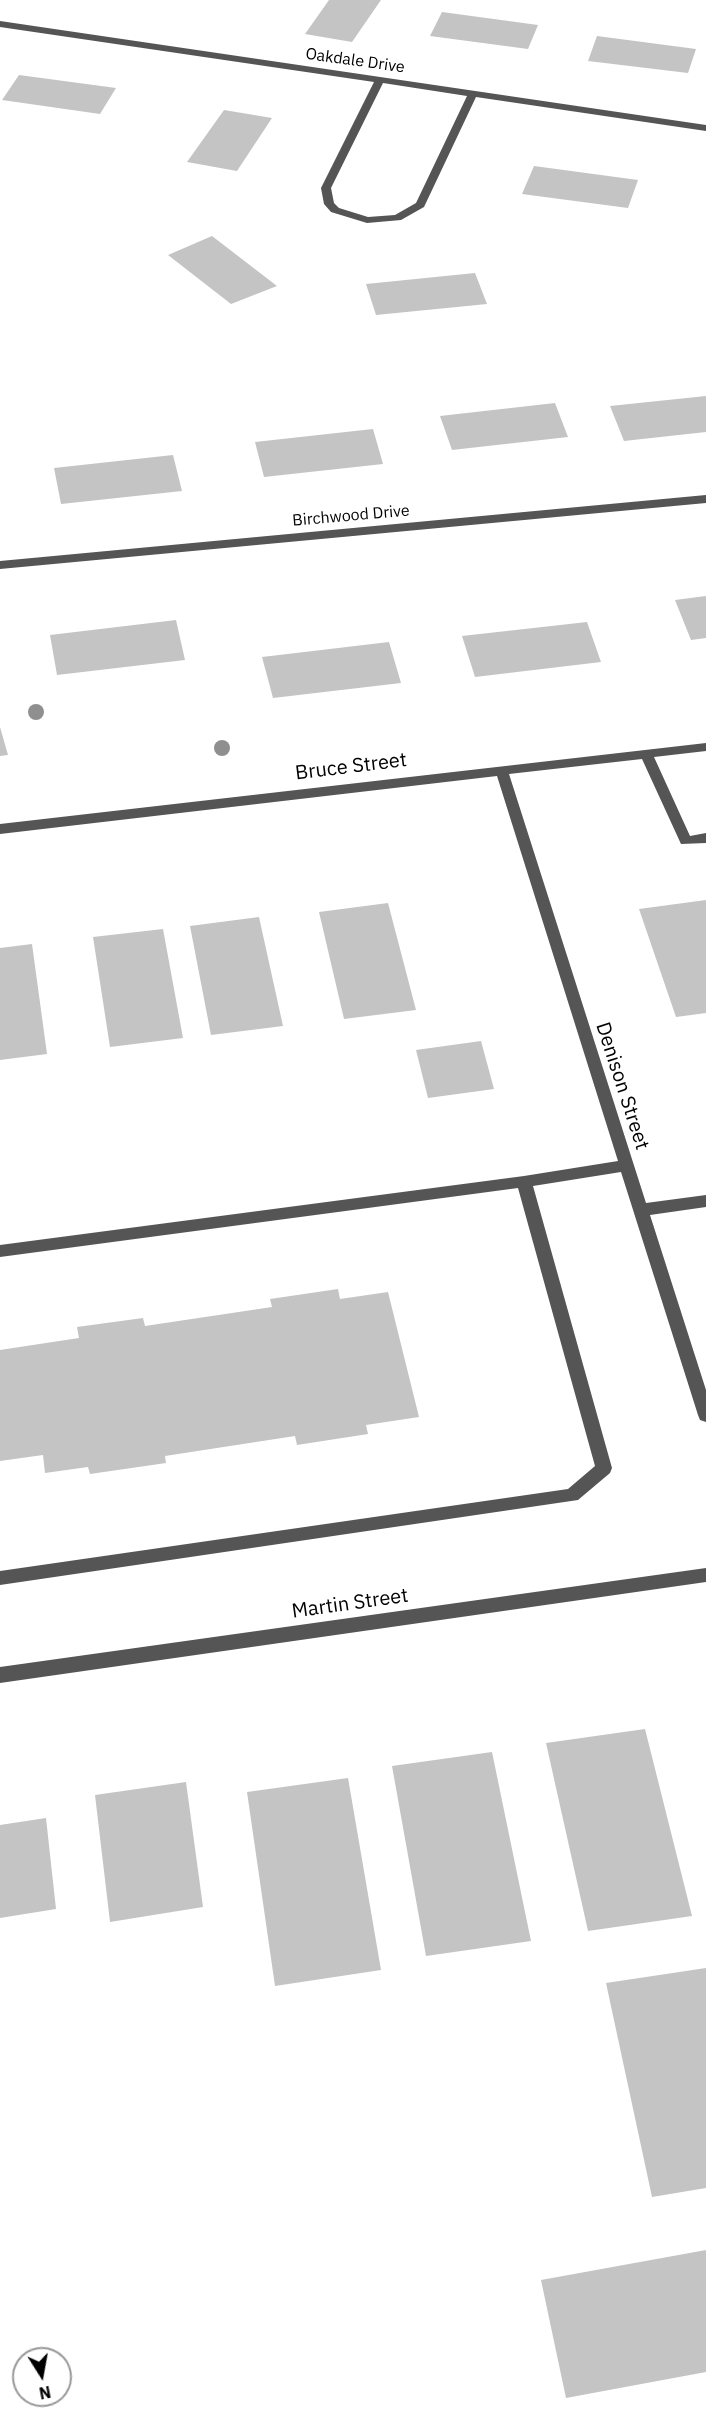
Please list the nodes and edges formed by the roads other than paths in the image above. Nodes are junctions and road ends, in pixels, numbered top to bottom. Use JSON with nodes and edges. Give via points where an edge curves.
{"nodes":[{"id":1,"x":0,"y":24,"type":"edge"},
{"id":2,"x":380,"y":79,"type":"junction"},
{"id":3,"x":473,"y":93,"type":"junction"},
{"id":4,"x":706,"y":128,"type":"edge"},
{"id":5,"x":706,"y":499,"type":"edge"},
{"id":6,"x":0,"y":565,"type":"edge"},
{"id":7,"x":706,"y":747,"type":"edge"},
{"id":8,"x":646,"y":754,"type":"junction"},
{"id":9,"x":501,"y":769,"type":"junction"},
{"id":10,"x":0,"y":829,"type":"edge"},
{"id":11,"x":706,"y":838,"type":"edge"},
{"id":12,"x":627,"y":1165,"type":"junction"},
{"id":13,"x":524,"y":1182,"type":"junction"},
{"id":14,"x":706,"y":1201,"type":"edge"},
{"id":15,"x":641,"y":1210,"type":"junction"},
{"id":16,"x":0,"y":1251,"type":"edge"},
{"id":17,"x":706,"y":1415,"type":"edge"},
{"id":18,"x":706,"y":1575,"type":"edge"},
{"id":19,"x":0,"y":1578,"type":"edge"},
{"id":20,"x":0,"y":1675,"type":"edge"}],
"edges":[{"from":1,"to":2,"type":"street","name":"Oakdale Drive"},
{"from":2,"to":3,"type":"street","name":"Oakdale Drive"},
{"from":2,"to":3,"type":"street","via":[[326,188],[328,204],[335,210],[367,220],[397,218],[420,205]]},
{"from":3,"to":4,"type":"street","name":"Oakdale Drive"},
{"from":5,"to":6,"type":"street","name":"Birchwood Drive"},
{"from":7,"to":8,"type":"street","name":"Bruce Street"},
{"from":8,"to":9,"type":"street","name":"Bruce Street"},
{"from":8,"to":11,"type":"street","via":[[686,841]]},
{"from":9,"to":10,"type":"street","name":"Bruce Street"},
{"from":9,"to":12,"type":"street","name":"Denison Street"},
{"from":12,"to":13,"type":"street"},
{"from":12,"to":15,"type":"street","name":"Denison Street"},
{"from":13,"to":16,"type":"street"},
{"from":13,"to":19,"type":"street","via":[[604,1468],[572,1495]]},
{"from":14,"to":15,"type":"street"},
{"from":15,"to":17,"type":"street","name":"Denison Street"},
{"from":18,"to":20,"type":"street","name":"Martin Street"}]}
